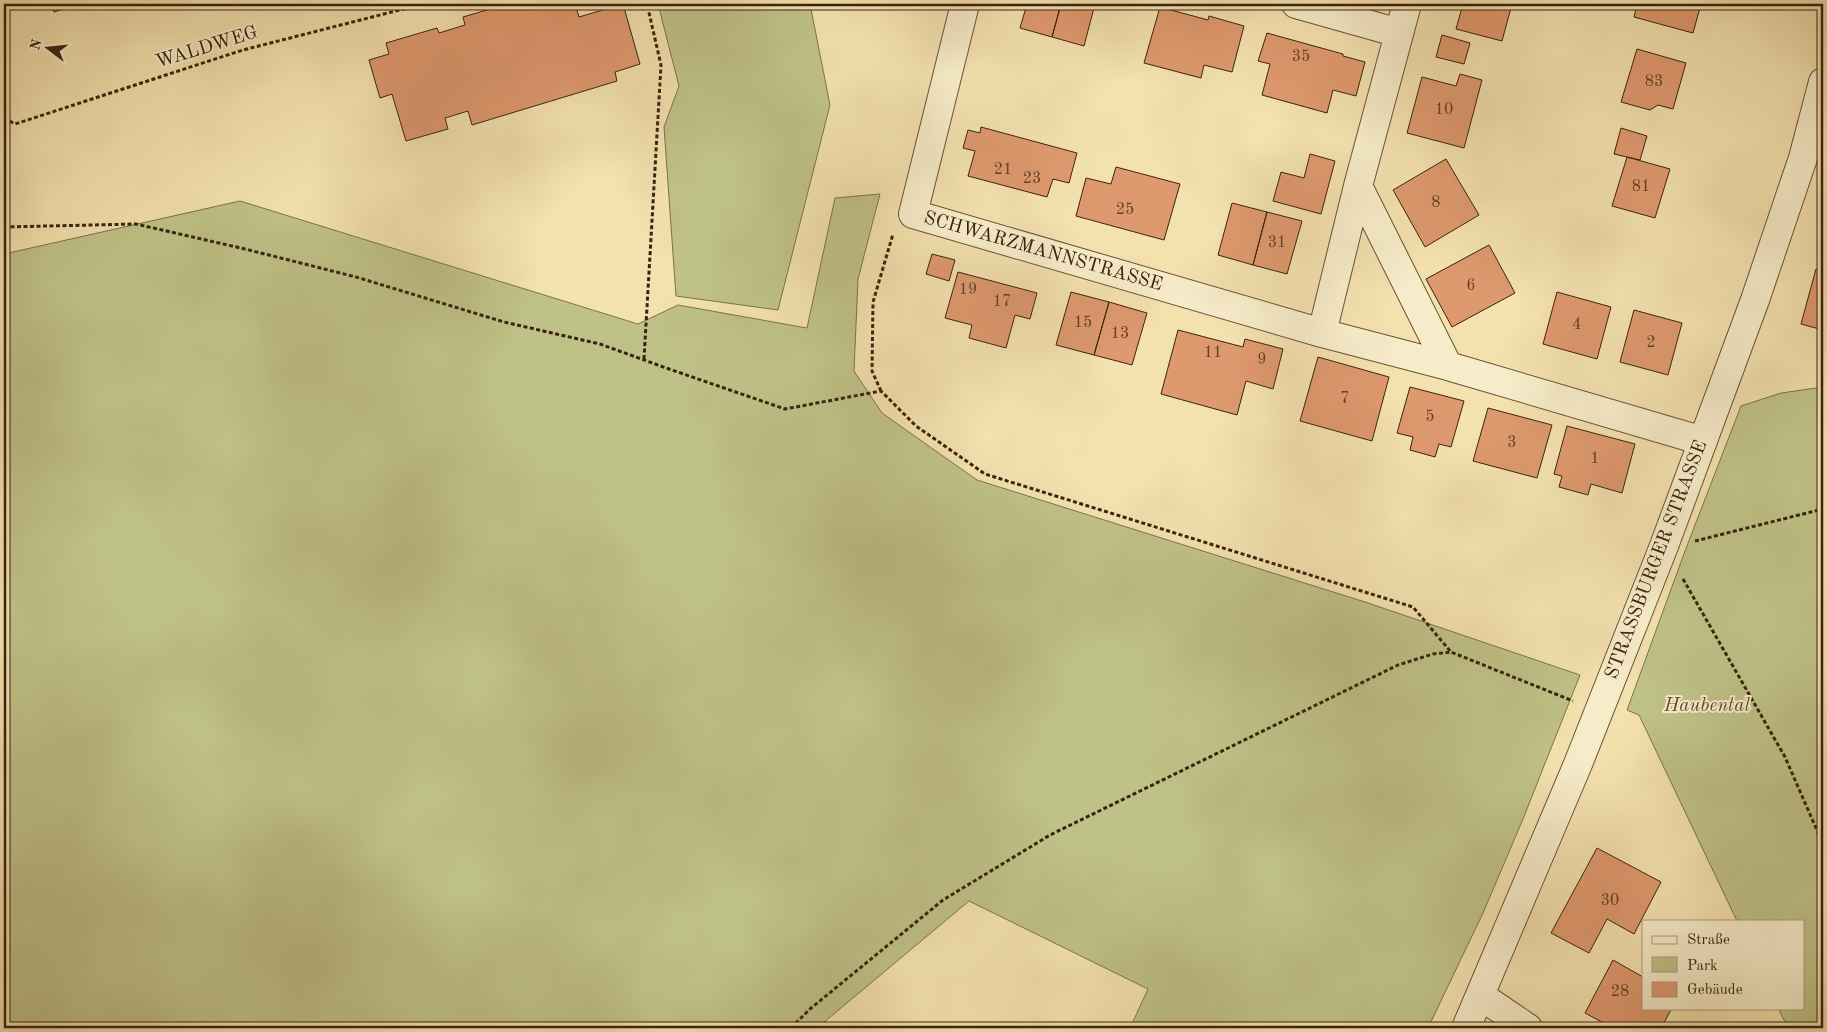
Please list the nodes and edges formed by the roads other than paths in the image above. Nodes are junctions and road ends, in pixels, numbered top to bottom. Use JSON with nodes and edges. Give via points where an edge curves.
{"nodes":[{"id":1,"x":965,"y":4,"type":"edge"},
{"id":2,"x":1296,"y":4,"type":"edge"},
{"id":3,"x":1407,"y":4,"type":"edge"},
{"id":4,"x":1399,"y":33,"type":"junction"},
{"id":5,"x":1823,"y":82,"type":"edge"},
{"id":6,"x":1358,"y":186,"type":"junction"},
{"id":7,"x":1322,"y":333,"type":"junction"},
{"id":8,"x":1448,"y":366,"type":"junction"},
{"id":9,"x":1703,"y":441,"type":"junction"},
{"id":10,"x":1481,"y":996,"type":"junction"},
{"id":11,"x":1466,"y":1028,"type":"edge"},
{"id":12,"x":1528,"y":1028,"type":"edge"}],
"edges":[{"from":1,"to":7,"type":"street","name":"SCHWARZMANNSTRASSE","via":[[913,214]]},
{"from":2,"to":4,"type":"street"},
{"from":3,"to":4,"type":"street"},
{"from":4,"to":6,"type":"street"},
{"from":5,"to":9,"type":"street","name":"STRASSBURGER STRASSE","via":[[1802,158],[1758,291]]},
{"from":6,"to":7,"type":"street"},
{"from":6,"to":8,"type":"street"},
{"from":7,"to":8,"type":"street","name":"SCHWARZMANNSTRASSE"},
{"from":8,"to":9,"type":"street","name":"SCHWARZMANNSTRASSE"},
{"from":9,"to":10,"type":"street","name":"STRASSBURGER STRASSE","via":[[1598,713]]},
{"from":10,"to":11,"type":"street","name":"STRASSBURGER STRASSE"},
{"from":10,"to":12,"type":"street"}]}
